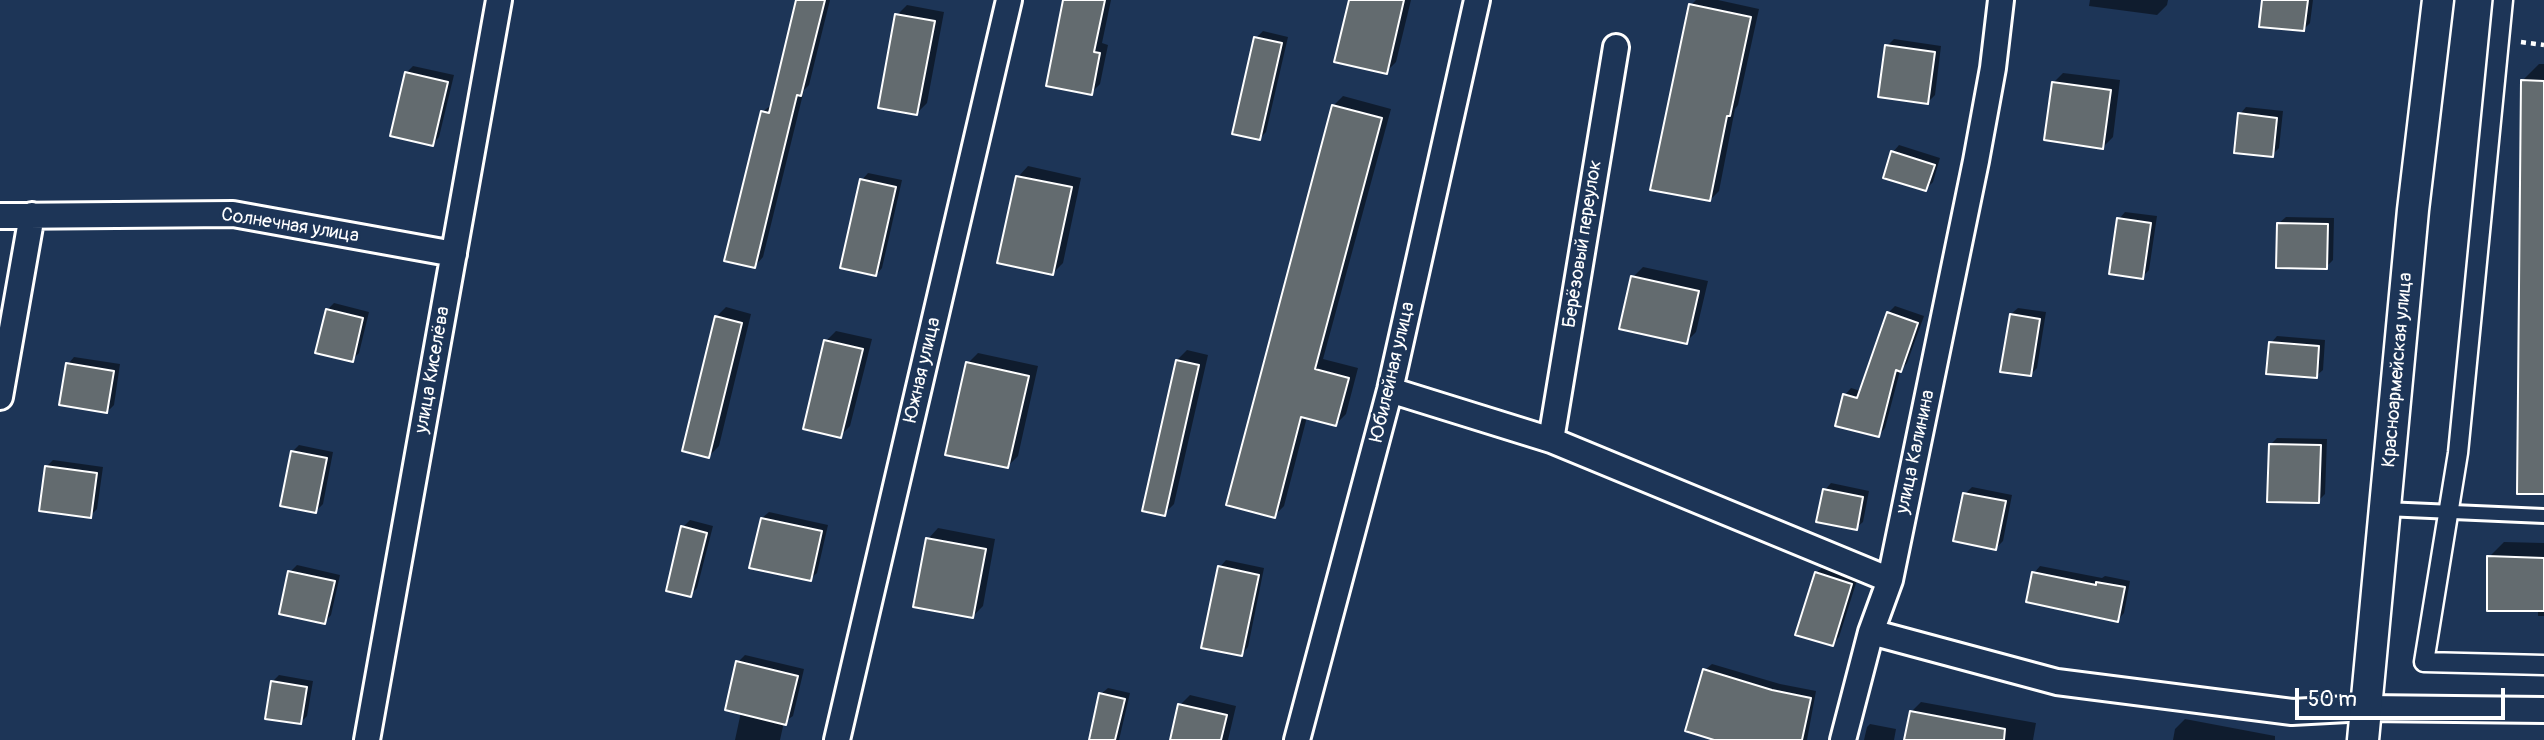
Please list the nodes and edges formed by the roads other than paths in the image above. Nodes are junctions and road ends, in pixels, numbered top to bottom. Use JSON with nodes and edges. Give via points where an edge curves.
{"nodes":[{"id":1,"x":499,"y":0,"type":"edge"},
{"id":2,"x":1009,"y":0,"type":"edge"},
{"id":3,"x":1477,"y":0,"type":"edge"},
{"id":4,"x":2001,"y":0,"type":"edge"},
{"id":5,"x":2438,"y":0,"type":"edge"},
{"id":6,"x":2503,"y":0,"type":"edge"},
{"id":7,"x":1616,"y":47,"type":"dead end"},
{"id":8,"x":32,"y":215,"type":"junction"},
{"id":9,"x":0,"y":216,"type":"edge"},
{"id":10,"x":454,"y":254,"type":"junction"},
{"id":11,"x":1390,"y":390,"type":"junction"},
{"id":12,"x":0,"y":397,"type":"edge"},
{"id":13,"x":1551,"y":440,"type":"junction"},
{"id":14,"x":2385,"y":509,"type":"junction"},
{"id":15,"x":2449,"y":512,"type":"junction"},
{"id":16,"x":2544,"y":516,"type":"edge"},
{"id":17,"x":1890,"y":580,"type":"junction"},
{"id":18,"x":1871,"y":632,"type":"junction"},
{"id":19,"x":2544,"y":665,"type":"edge"},
{"id":20,"x":2366,"y":708,"type":"junction"},
{"id":21,"x":2544,"y":710,"type":"edge"},
{"id":22,"x":366,"y":740,"type":"edge"},
{"id":23,"x":837,"y":740,"type":"edge"},
{"id":24,"x":1297,"y":740,"type":"edge"},
{"id":25,"x":1843,"y":740,"type":"edge"},
{"id":26,"x":2362,"y":740,"type":"edge"}],
"edges":[{"from":1,"to":10,"type":"street","name":"улица Киселёва"},
{"from":2,"to":23,"type":"street","name":"Южная улица"},
{"from":3,"to":11,"type":"street","name":"Юбилейная улица"},
{"from":4,"to":17,"type":"street","name":"улица Калинина","via":[[1976,161]]},
{"from":5,"to":14,"type":"street","name":"Красноармейская улица"},
{"from":6,"to":15,"type":"street"},
{"from":7,"to":13,"type":"street","name":"Берёзовый переулок"},
{"from":8,"to":9,"type":"street","name":"Солнечная улица"},
{"from":8,"to":10,"type":"street","name":"Солнечная улица","via":[[233,214]]},
{"from":8,"to":12,"type":"street"},
{"from":10,"to":22,"type":"street","name":"улица Киселёва"},
{"from":11,"to":13,"type":"street"},
{"from":11,"to":24,"type":"street","name":"Юбилейная улица"},
{"from":13,"to":17,"type":"street"},
{"from":14,"to":15,"type":"lane"},
{"from":14,"to":20,"type":"street","name":"Красноармейская улица"},
{"from":15,"to":16,"type":"lane"},
{"from":15,"to":19,"type":"street","via":[[2424,662]]},
{"from":17,"to":18,"type":"street","name":"улица Калинина"},
{"from":18,"to":20,"type":"street","via":[[2057,682],[2292,712]]},
{"from":18,"to":25,"type":"street","name":"улица Калинина"},
{"from":20,"to":21,"type":"street"},
{"from":20,"to":26,"type":"street","name":"Красноармейская улица"}]}
